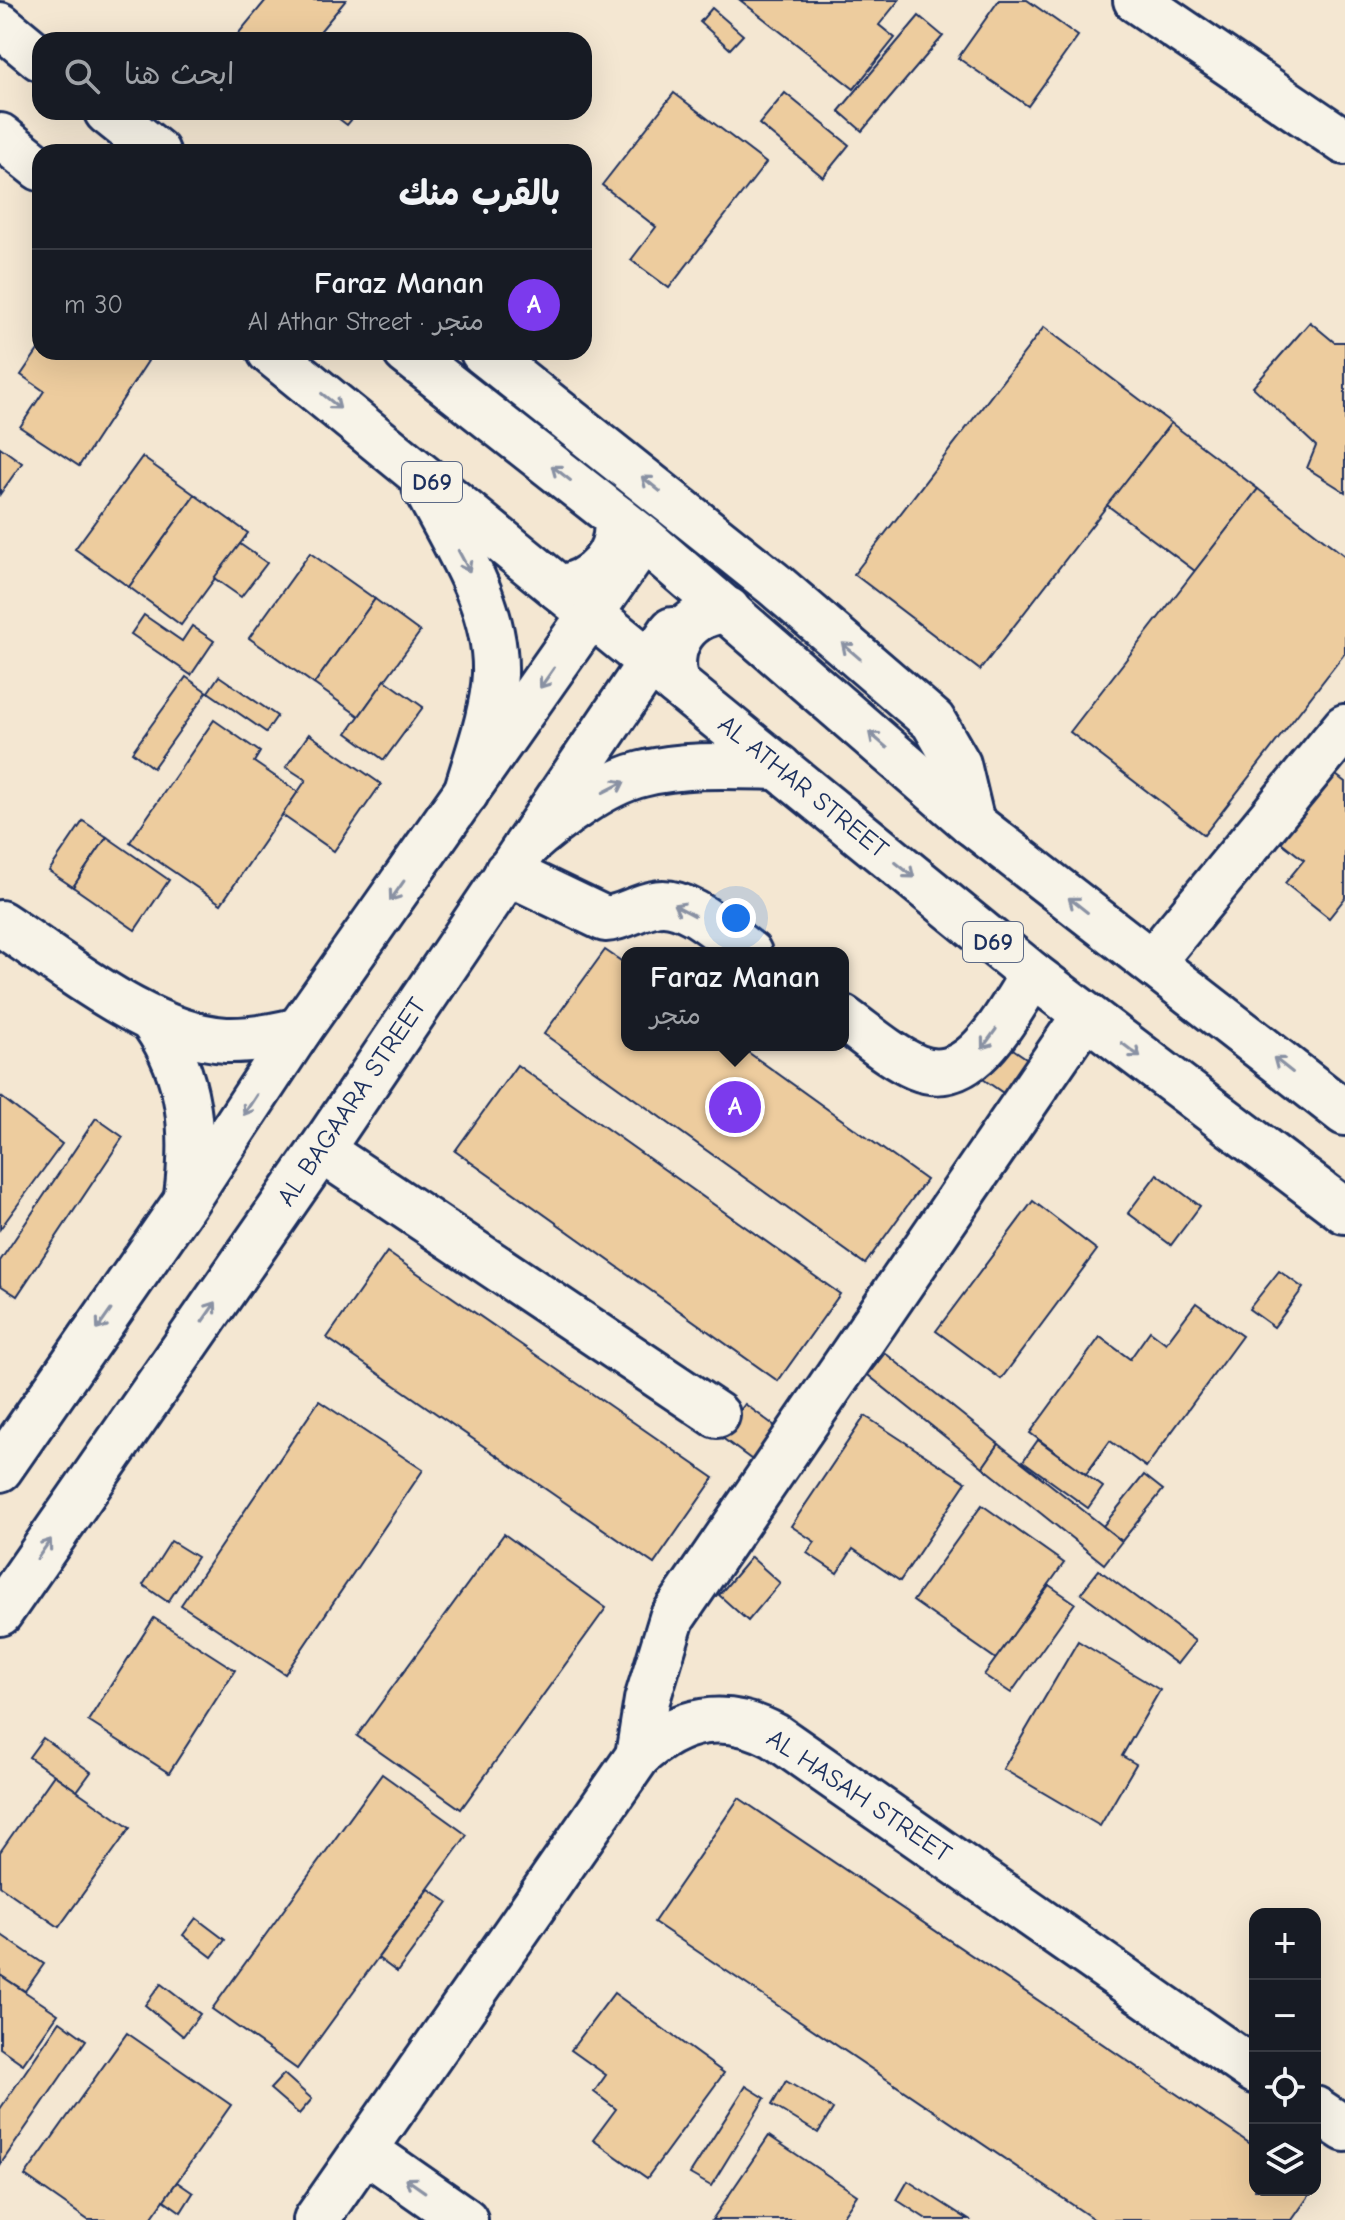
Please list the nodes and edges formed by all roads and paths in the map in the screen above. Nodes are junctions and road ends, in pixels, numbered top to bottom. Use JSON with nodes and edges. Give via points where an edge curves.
{"nodes":[{"id":1,"x":1136,"y":0,"type":"edge"},
{"id":2,"x":0,"y":25,"type":"edge"},
{"id":3,"x":32,"y":51,"type":"edge"},
{"id":4,"x":117,"y":120,"type":"edge"},
{"id":5,"x":0,"y":136,"type":"edge"},
{"id":6,"x":1345,"y":142,"type":"edge"},
{"id":7,"x":147,"y":144,"type":"edge"},
{"id":8,"x":32,"y":162,"type":"edge"},
{"id":9,"x":280,"y":360,"type":"edge"},
{"id":10,"x":416,"y":360,"type":"edge"},
{"id":11,"x":493,"y":360,"type":"edge"},
{"id":12,"x":414,"y":467,"type":"junction"},
{"id":13,"x":630,"y":528,"type":"junction"},
{"id":14,"x":714,"y":599,"type":"junction"},
{"id":15,"x":575,"y":601,"type":"junction"},
{"id":16,"x":663,"y":672,"type":"junction"},
{"id":17,"x":1345,"y":727,"type":"edge"},
{"id":18,"x":779,"y":767,"type":"junction"},
{"id":19,"x":466,"y":793,"type":"junction"},
{"id":20,"x":972,"y":823,"type":"junction"},
{"id":21,"x":517,"y":859,"type":"junction"},
{"id":22,"x":0,"y":923,"type":"edge"},
{"id":23,"x":740,"y":947,"type":"edge"},
{"id":24,"x":1152,"y":962,"type":"junction"},
{"id":25,"x":1033,"y":975,"type":"junction"},
{"id":26,"x":1085,"y":1015,"type":"junction"},
{"id":27,"x":849,"y":1022,"type":"edge"},
{"id":28,"x":154,"y":1023,"type":"junction"},
{"id":29,"x":299,"y":1030,"type":"junction"},
{"id":30,"x":1345,"y":1113,"type":"edge"},
{"id":31,"x":321,"y":1150,"type":"junction"},
{"id":32,"x":186,"y":1201,"type":"junction"},
{"id":33,"x":1345,"y":1211,"type":"edge"},
{"id":34,"x":717,"y":1415,"type":"dead end"},
{"id":35,"x":0,"y":1469,"type":"edge"},
{"id":36,"x":0,"y":1613,"type":"edge"},
{"id":37,"x":638,"y":1756,"type":"junction"},
{"id":38,"x":1249,"y":2067,"type":"edge"},
{"id":39,"x":1321,"y":2113,"type":"edge"},
{"id":40,"x":1345,"y":2129,"type":"edge"},
{"id":41,"x":365,"y":2150,"type":"junction"},
{"id":42,"x":316,"y":2220,"type":"edge"},
{"id":43,"x":465,"y":2220,"type":"edge"}],
"edges":[{"from":1,"to":6,"type":"street"},
{"from":2,"to":3,"type":"street"},
{"from":4,"to":7,"type":"street"},
{"from":5,"to":8,"type":"street"},
{"from":9,"to":12,"type":"street","name":"AL ATHAR STREET","number":"D69","one_way":true},
{"from":13,"to":10,"type":"street","one_way":true},
{"from":20,"to":11,"type":"street","one_way":true,"via":[[958,764],[933,721],[775,585]]},
{"from":12,"to":15,"type":"street","name":"AL ATHAR STREET","number":"D69"},
{"from":12,"to":19,"type":"street","one_way":true,"via":[[480,593],[491,630],[495,674]]},
{"from":13,"to":14,"type":"street"},
{"from":13,"to":15,"type":"street"},
{"from":14,"to":16,"type":"street","name":"AL BAGAARA STREET"},
{"from":20,"to":14,"type":"street","one_way":true},
{"from":15,"to":16,"type":"street","name":"AL ATHAR STREET","number":"D69"},
{"from":15,"to":19,"type":"street","one_way":true},
{"from":16,"to":18,"type":"street","name":"AL ATHAR STREET","number":"D69"},
{"from":16,"to":21,"type":"street","name":"AL BAGAARA STREET"},
{"from":17,"to":24,"type":"street"},
{"from":21,"to":18,"type":"street","one_way":true,"via":[[553,821],[640,774]]},
{"from":18,"to":25,"type":"street","name":"AL ATHAR STREET","number":"D69","one_way":true},
{"from":19,"to":29,"type":"street","one_way":true},
{"from":24,"to":20,"type":"street","one_way":true},
{"from":23,"to":21,"type":"street","one_way":true,"via":[[671,903],[605,919]]},
{"from":21,"to":31,"type":"street","name":"AL BAGAARA STREET"},
{"from":22,"to":28,"type":"street"},
{"from":30,"to":24,"type":"street","one_way":true},
{"from":25,"to":26,"type":"street","name":"AL ATHAR STREET","number":"D69"},
{"from":25,"to":27,"type":"street","one_way":true,"via":[[983,1048],[960,1068],[929,1071],[915,1066]]},
{"from":26,"to":33,"type":"street","name":"AL ATHAR STREET","number":"D69","one_way":true},
{"from":26,"to":37,"type":"street","via":[[672,1618],[647,1700]]},
{"from":28,"to":29,"type":"street","via":[[226,1040]]},
{"from":28,"to":32,"type":"street","via":[[169,1045],[189,1103]]},
{"from":29,"to":32,"type":"street","one_way":true},
{"from":31,"to":34,"type":"street"},
{"from":36,"to":31,"type":"street","name":"AL BAGAARA STREET","one_way":true},
{"from":32,"to":35,"type":"street","one_way":true},
{"from":37,"to":38,"type":"street","name":"AL HASAH STREET","via":[[672,1729],[692,1722],[714,1719],[756,1726]]},
{"from":37,"to":41,"type":"street","name":"AL HASAH STREET"},
{"from":39,"to":40,"type":"street"},
{"from":41,"to":42,"type":"street","name":"AL HASAH STREET"},
{"from":43,"to":41,"type":"street","one_way":true}]}
